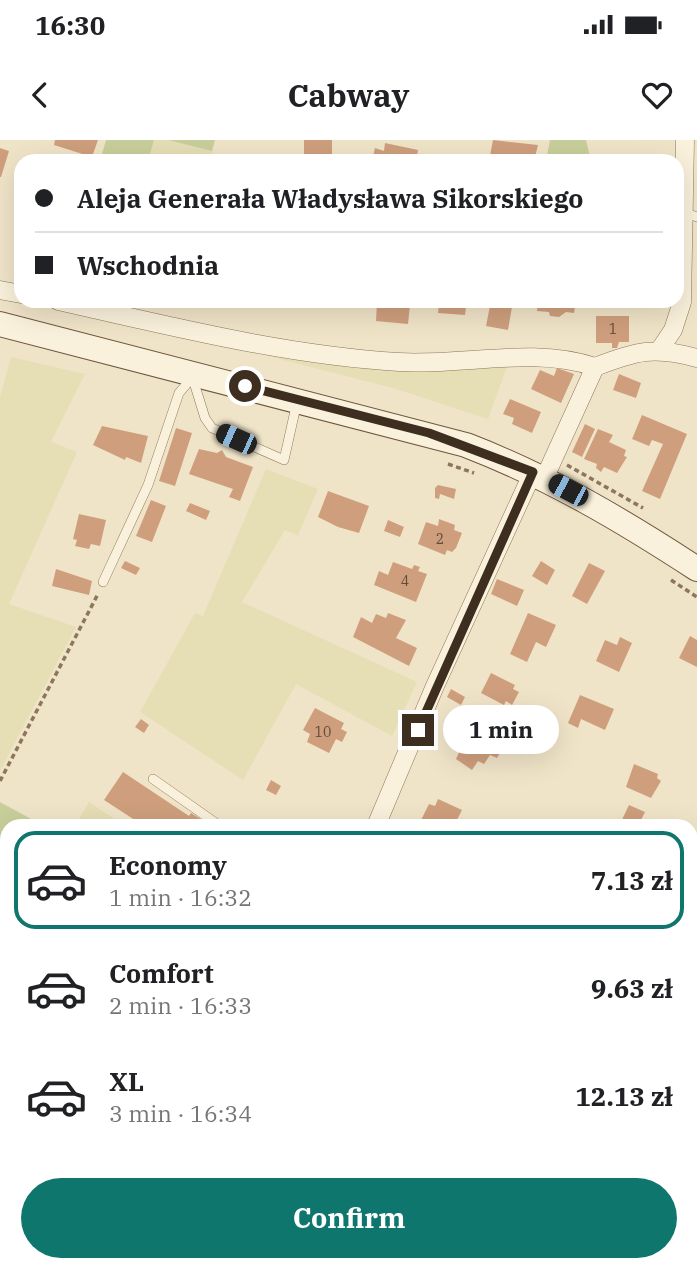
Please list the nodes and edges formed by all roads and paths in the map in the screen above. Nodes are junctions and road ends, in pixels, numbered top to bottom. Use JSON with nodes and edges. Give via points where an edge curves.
{"nodes":[{"id":1,"x":685,"y":140,"type":"edge"},
{"id":2,"x":690,"y":214,"type":"edge"},
{"id":3,"x":684,"y":280,"type":"edge"},
{"id":4,"x":91,"y":308,"type":"edge"},
{"id":5,"x":680,"y":308,"type":"edge"},
{"id":6,"x":0,"y":324,"type":"edge"},
{"id":7,"x":660,"y":349,"type":"junction"},
{"id":8,"x":697,"y":358,"type":"edge"},
{"id":9,"x":594,"y":366,"type":"junction"},
{"id":10,"x":191,"y":376,"type":"junction"},
{"id":11,"x":298,"y":400,"type":"junction"},
{"id":12,"x":443,"y":462,"type":"dead end"},
{"id":13,"x":477,"y":474,"type":"dead end"},
{"id":14,"x":539,"y":475,"type":"junction"},
{"id":15,"x":697,"y":569,"type":"edge"},
{"id":16,"x":665,"y":576,"type":"dead end"},
{"id":17,"x":103,"y":582,"type":"joint"},
{"id":18,"x":697,"y":597,"type":"edge"},
{"id":19,"x":153,"y":779,"type":"dead end"},
{"id":20,"x":0,"y":781,"type":"edge"},
{"id":21,"x":210,"y":819,"type":"edge"},
{"id":22,"x":378,"y":819,"type":"edge"}],
"edges":[{"from":1,"to":2,"type":"street"},
{"from":2,"to":3,"type":"street"},
{"from":4,"to":9,"type":"street","via":[[277,348],[399,362],[565,359]]},
{"from":5,"to":7,"type":"street"},
{"from":6,"to":10,"type":"main road"},
{"from":7,"to":8,"type":"street"},
{"from":7,"to":9,"type":"street"},
{"from":9,"to":14,"type":"street"},
{"from":10,"to":11,"type":"main road"},
{"from":10,"to":11,"type":"lane","via":[[212,428],[284,460]]},
{"from":10,"to":17,"type":"lane","via":[[179,393],[148,485]]},
{"from":11,"to":14,"type":"main road","via":[[466,444]]},
{"from":12,"to":13,"type":"path"},
{"from":14,"to":15,"type":"main road","via":[[613,514]]},
{"from":14,"to":22,"type":"street","via":[[435,686]]},
{"from":16,"to":18,"type":"path"},
{"from":17,"to":20,"type":"path","via":[[90,615]]},
{"from":19,"to":21,"type":"lane"}]}
